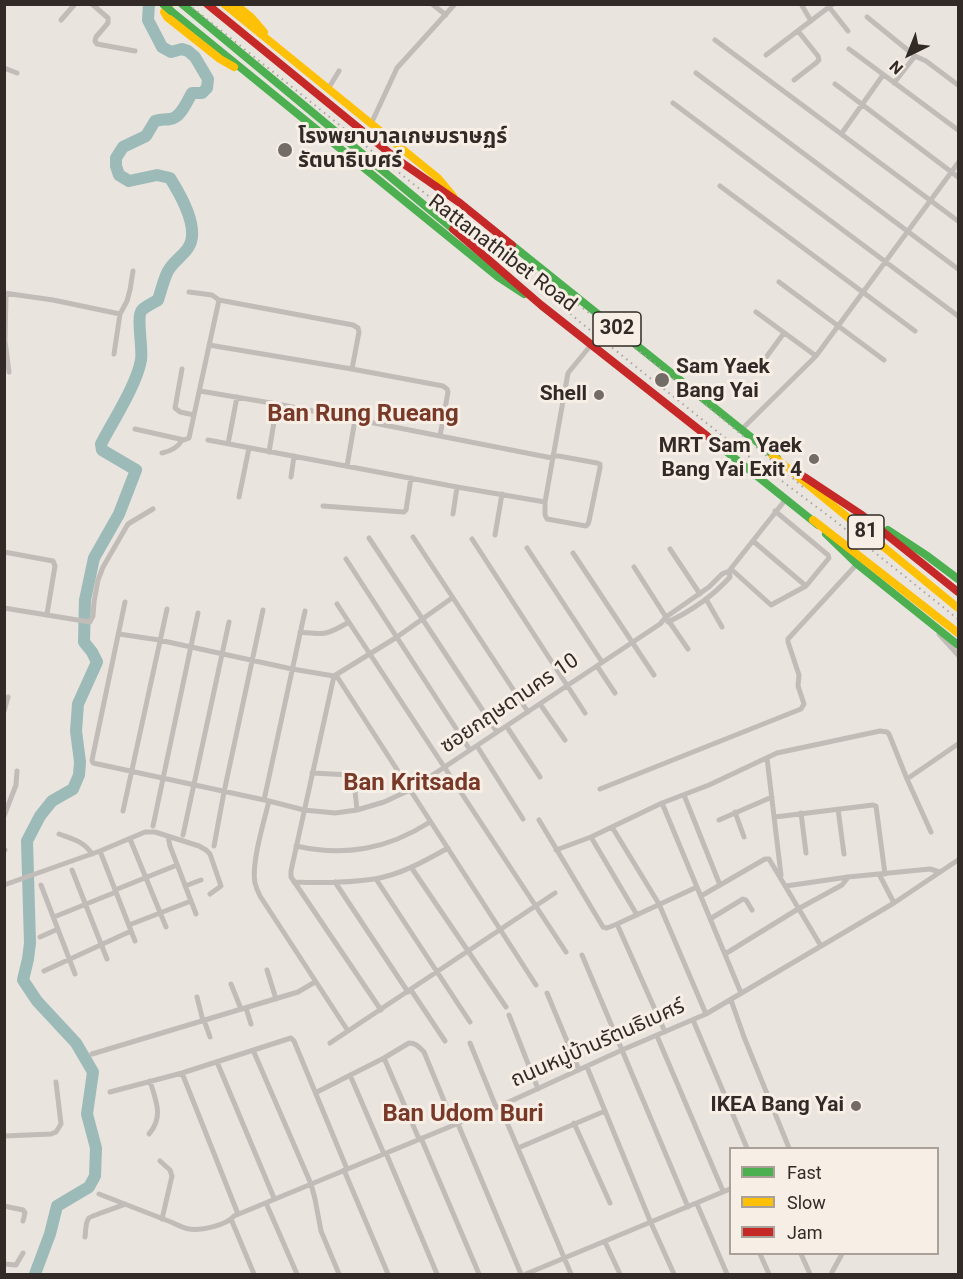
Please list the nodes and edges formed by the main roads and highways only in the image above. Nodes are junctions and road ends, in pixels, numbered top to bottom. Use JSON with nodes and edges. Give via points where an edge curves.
{"nodes":[{"id":1,"x":163,"y":4,"type":"edge"},
{"id":2,"x":182,"y":4,"type":"edge"},
{"id":3,"x":207,"y":4,"type":"edge"},
{"id":4,"x":224,"y":4,"type":"edge"},
{"id":5,"x":235,"y":4,"type":"edge"},
{"id":6,"x":170,"y":8,"type":"edge"},
{"id":7,"x":278,"y":48,"type":"junction"},
{"id":8,"x":460,"y":204,"type":"junction"},
{"id":9,"x":541,"y":304,"type":"junction"},
{"id":10,"x":774,"y":456,"type":"junction"},
{"id":11,"x":861,"y":515,"type":"junction"},
{"id":12,"x":813,"y":520,"type":"junction"},
{"id":13,"x":958,"y":579,"type":"edge"},
{"id":14,"x":958,"y":592,"type":"edge"},
{"id":15,"x":958,"y":608,"type":"edge"},
{"id":16,"x":958,"y":633,"type":"edge"},
{"id":17,"x":958,"y":645,"type":"edge"}],
"edges":[{"from":1,"to":6,"type":"main road","name":"Rattanathibet Road","number":"302","bridge":true},
{"from":2,"to":9,"type":"main road","name":"Rattanathibet Road"},
{"from":3,"to":8,"type":"main road","name":"Rattanathibet Road","number":"302","via":[[398,160]]},
{"from":4,"to":7,"type":"main road","name":"Rattanathibet Road","number":"302"},
{"from":5,"to":7,"type":"main road"},
{"from":6,"to":9,"type":"main road","name":"Rattanathibet Road","number":"302","via":[[498,278]]},
{"from":7,"to":8,"type":"main road","name":"Rattanathibet Road","number":"302","via":[[438,178]]},
{"from":8,"to":10,"type":"main road","name":"Rattanathibet Road","number":"302"},
{"from":9,"to":12,"type":"main road","name":"Rattanathibet Road","number":"302"},
{"from":10,"to":11,"type":"main road","name":"Rattanathibet Road","number":"302"},
{"from":10,"to":15,"type":"main road","number":"81"},
{"from":11,"to":13,"type":"main road","number":"302"},
{"from":11,"to":14,"type":"main road"},
{"from":12,"to":16,"type":"main road","number":"81"},
{"from":12,"to":17,"type":"main road","name":"Rattanathibet Road","number":"302","via":[[857,564]]}]}
